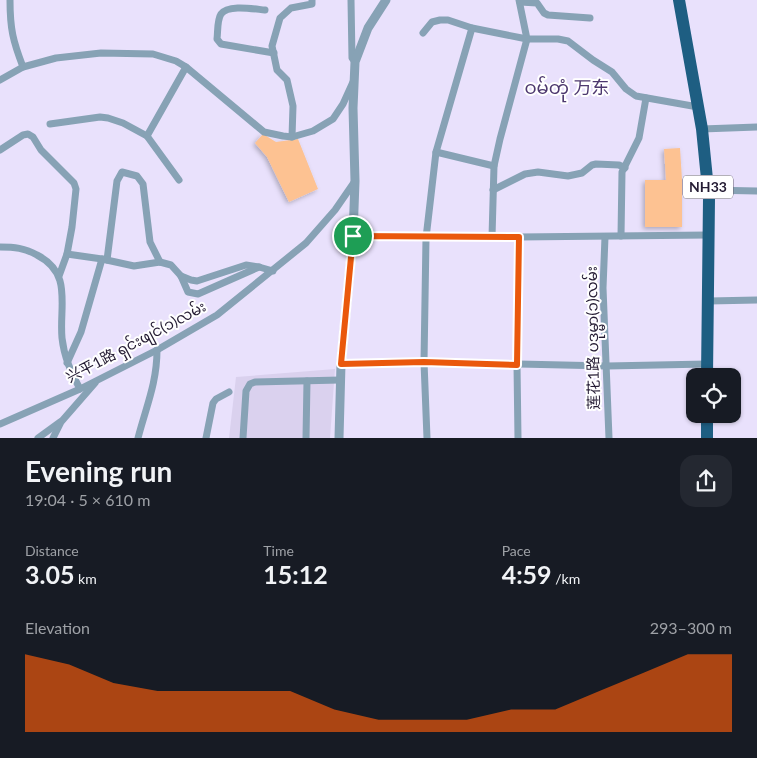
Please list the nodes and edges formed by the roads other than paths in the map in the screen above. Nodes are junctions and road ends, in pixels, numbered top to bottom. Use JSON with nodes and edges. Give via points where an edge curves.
{"nodes":[{"id":1,"x":10,"y":0,"type":"edge"},
{"id":2,"x":312,"y":0,"type":"edge"},
{"id":3,"x":351,"y":0,"type":"edge"},
{"id":4,"x":386,"y":0,"type":"edge"},
{"id":5,"x":679,"y":0,"type":"edge"},
{"id":6,"x":520,"y":1,"type":"edge"},
{"id":7,"x":264,"y":10,"type":"dead end"},
{"id":8,"x":590,"y":18,"type":"dead end"},
{"id":9,"x":472,"y":28,"type":"junction"},
{"id":10,"x":423,"y":33,"type":"dead end"},
{"id":11,"x":527,"y":39,"type":"junction"},
{"id":12,"x":274,"y":53,"type":"junction"},
{"id":13,"x":355,"y":62,"type":"junction"},
{"id":14,"x":23,"y":67,"type":"junction"},
{"id":15,"x":186,"y":67,"type":"junction"},
{"id":16,"x":0,"y":80,"type":"edge"},
{"id":17,"x":354,"y":80,"type":"junction"},
{"id":18,"x":646,"y":98,"type":"junction"},
{"id":19,"x":698,"y":107,"type":"junction"},
{"id":20,"x":50,"y":124,"type":"dead end"},
{"id":21,"x":757,"y":127,"type":"edge"},
{"id":22,"x":702,"y":129,"type":"junction"},
{"id":23,"x":147,"y":136,"type":"junction"},
{"id":24,"x":292,"y":137,"type":"junction"},
{"id":25,"x":0,"y":150,"type":"edge"},
{"id":26,"x":436,"y":152,"type":"junction"},
{"id":27,"x":494,"y":166,"type":"junction"},
{"id":28,"x":625,"y":168,"type":"junction"},
{"id":29,"x":179,"y":180,"type":"dead end"},
{"id":30,"x":355,"y":181,"type":"junction"},
{"id":31,"x":493,"y":190,"type":"junction"},
{"id":32,"x":708,"y":190,"type":"junction"},
{"id":33,"x":757,"y":191,"type":"edge"},
{"id":34,"x":708,"y":235,"type":"junction"},
{"id":35,"x":353,"y":236,"type":"junction"},
{"id":36,"x":621,"y":236,"type":"junction"},
{"id":37,"x":492,"y":237,"type":"junction"},
{"id":38,"x":519,"y":237,"type":"junction"},
{"id":39,"x":605,"y":237,"type":"junction"},
{"id":40,"x":426,"y":238,"type":"junction"},
{"id":41,"x":0,"y":247,"type":"edge"},
{"id":42,"x":67,"y":254,"type":"junction"},
{"id":43,"x":104,"y":260,"type":"junction"},
{"id":44,"x":160,"y":262,"type":"junction"},
{"id":45,"x":259,"y":267,"type":"junction"},
{"id":46,"x":273,"y":271,"type":"junction"},
{"id":47,"x":59,"y":276,"type":"junction"},
{"id":48,"x":181,"y":276,"type":"junction"},
{"id":49,"x":757,"y":300,"type":"edge"},
{"id":50,"x":708,"y":301,"type":"junction"},
{"id":51,"x":157,"y":350,"type":"junction"},
{"id":52,"x":424,"y":362,"type":"junction"},
{"id":53,"x":67,"y":363,"type":"junction"},
{"id":54,"x":341,"y":364,"type":"junction"},
{"id":55,"x":517,"y":365,"type":"junction"},
{"id":56,"x":607,"y":366,"type":"junction"},
{"id":57,"x":707,"y":368,"type":"edge"},
{"id":58,"x":686,"y":369,"type":"edge"},
{"id":59,"x":99,"y":379,"type":"junction"},
{"id":60,"x":340,"y":380,"type":"junction"},
{"id":61,"x":307,"y":381,"type":"junction"},
{"id":62,"x":80,"y":389,"type":"junction"},
{"id":63,"x":229,"y":392,"type":"dead end"},
{"id":64,"x":61,"y":422,"type":"junction"},
{"id":65,"x":707,"y":423,"type":"edge"},
{"id":66,"x":0,"y":424,"type":"edge"},
{"id":67,"x":38,"y":438,"type":"edge"},
{"id":68,"x":54,"y":438,"type":"edge"},
{"id":69,"x":138,"y":438,"type":"edge"},
{"id":70,"x":206,"y":438,"type":"edge"},
{"id":71,"x":243,"y":438,"type":"edge"},
{"id":72,"x":306,"y":438,"type":"edge"},
{"id":73,"x":339,"y":438,"type":"edge"},
{"id":74,"x":427,"y":438,"type":"edge"},
{"id":75,"x":518,"y":438,"type":"edge"},
{"id":76,"x":609,"y":438,"type":"edge"},
{"id":77,"x":707,"y":438,"type":"edge"}],
"edges":[{"from":1,"to":14,"type":"street","via":[[12,39]]},
{"from":2,"to":12,"type":"street","via":[[312,4],[291,8],[280,18],[272,46]]},
{"from":3,"to":13,"type":"street","via":[[352,58]]},
{"from":4,"to":13,"type":"street","via":[[368,28]]},
{"from":5,"to":19,"type":"highway","number":"NH33"},
{"from":6,"to":8,"type":"street","via":[[537,3],[548,15]]},
{"from":6,"to":11,"type":"street"},
{"from":7,"to":12,"type":"street","via":[[226,9],[219,18],[217,38],[221,44]]},
{"from":9,"to":10,"type":"street","via":[[440,20],[432,22]]},
{"from":9,"to":11,"type":"street"},
{"from":9,"to":26,"type":"street"},
{"from":11,"to":18,"type":"street","via":[[568,41],[612,72],[631,93]]},
{"from":11,"to":27,"type":"street"},
{"from":12,"to":24,"type":"street","via":[[277,70],[287,80],[292,106]]},
{"from":13,"to":17,"type":"street"},
{"from":14,"to":15,"type":"street","via":[[69,56],[139,52],[167,58]]},
{"from":14,"to":16,"type":"street"},
{"from":15,"to":23,"type":"street"},
{"from":15,"to":24,"type":"street","via":[[264,132]]},
{"from":17,"to":24,"type":"street","via":[[333,119],[313,131]]},
{"from":17,"to":30,"type":"street"},
{"from":18,"to":19,"type":"street"},
{"from":18,"to":28,"type":"street","via":[[639,138]]},
{"from":19,"to":22,"type":"highway","number":"NH33"},
{"from":20,"to":23,"type":"street","via":[[100,117],[122,123]]},
{"from":21,"to":22,"type":"street"},
{"from":22,"to":32,"type":"highway","number":"NH33"},
{"from":23,"to":29,"type":"street"},
{"from":25,"to":42,"type":"street","via":[[28,134],[74,183],[76,189]]},
{"from":26,"to":27,"type":"street"},
{"from":26,"to":40,"type":"street"},
{"from":27,"to":31,"type":"street"},
{"from":28,"to":31,"type":"street","via":[[596,164],[582,173],[568,176],[538,172],[525,174]]},
{"from":28,"to":36,"type":"street","via":[[622,172]]},
{"from":30,"to":35,"type":"street"},
{"from":30,"to":46,"type":"street","name":"兴平1路 ရှင်းဖျင်(၁)လမ်း","via":[[306,243]]},
{"from":31,"to":37,"type":"street"},
{"from":32,"to":33,"type":"street"},
{"from":32,"to":34,"type":"highway","number":"NH33"},
{"from":34,"to":36,"type":"street"},
{"from":34,"to":50,"type":"highway","number":"NH33"},
{"from":35,"to":40,"type":"street"},
{"from":35,"to":54,"type":"street"},
{"from":36,"to":39,"type":"street"},
{"from":37,"to":38,"type":"street"},
{"from":37,"to":40,"type":"street"},
{"from":38,"to":39,"type":"street"},
{"from":38,"to":55,"type":"street"},
{"from":39,"to":56,"type":"street","name":"莲花1路 ပဒုမ္မာ(၁)လမ်း","via":[[603,288]]},
{"from":40,"to":52,"type":"street"},
{"from":41,"to":47,"type":"street","via":[[27,250],[50,261]]},
{"from":42,"to":43,"type":"street"},
{"from":42,"to":47,"type":"street"},
{"from":43,"to":44,"type":"street","via":[[134,266]]},
{"from":43,"to":44,"type":"street","via":[[117,181],[122,172],[137,176],[143,184],[150,242]]},
{"from":43,"to":53,"type":"street","via":[[81,332]]},
{"from":44,"to":48,"type":"street","via":[[171,265]]},
{"from":45,"to":46,"type":"street"},
{"from":45,"to":48,"type":"street","via":[[246,265],[197,281]]},
{"from":45,"to":48,"type":"street","via":[[198,294],[188,292]]},
{"from":46,"to":51,"type":"street","name":"兴平1路 ရှင်းဖျင်(၁)လမ်း","via":[[217,315]]},
{"from":47,"to":53,"type":"street","via":[[62,337]]},
{"from":49,"to":50,"type":"street"},
{"from":50,"to":57,"type":"highway","number":"NH33"},
{"from":51,"to":59,"type":"street","name":"兴平1路 ရှင်းဖျင်(၁)လမ်း"},
{"from":51,"to":69,"type":"street","via":[[152,391]]},
{"from":52,"to":54,"type":"street"},
{"from":52,"to":55,"type":"street"},
{"from":52,"to":74,"type":"street"},
{"from":53,"to":62,"type":"street"},
{"from":54,"to":60,"type":"street"},
{"from":55,"to":56,"type":"street"},
{"from":55,"to":75,"type":"street"},
{"from":56,"to":58,"type":"street"},
{"from":56,"to":76,"type":"street","name":"莲花1路 ပဒုမ္မာ(၁)လမ်း"},
{"from":59,"to":62,"type":"street","name":"兴平1路 ရှင်းဖျင်(၁)လမ်း"},
{"from":59,"to":64,"type":"street"},
{"from":60,"to":61,"type":"street"},
{"from":60,"to":73,"type":"street"},
{"from":61,"to":71,"type":"street","via":[[250,384],[246,391]]},
{"from":61,"to":72,"type":"street"},
{"from":62,"to":66,"type":"street","name":"兴平1路 ရှင်းဖျင်(၁)လမ်း"},
{"from":63,"to":70,"type":"street","via":[[213,403]]},
{"from":64,"to":67,"type":"street"},
{"from":64,"to":68,"type":"street"},
{"from":65,"to":77,"type":"highway"}]}
